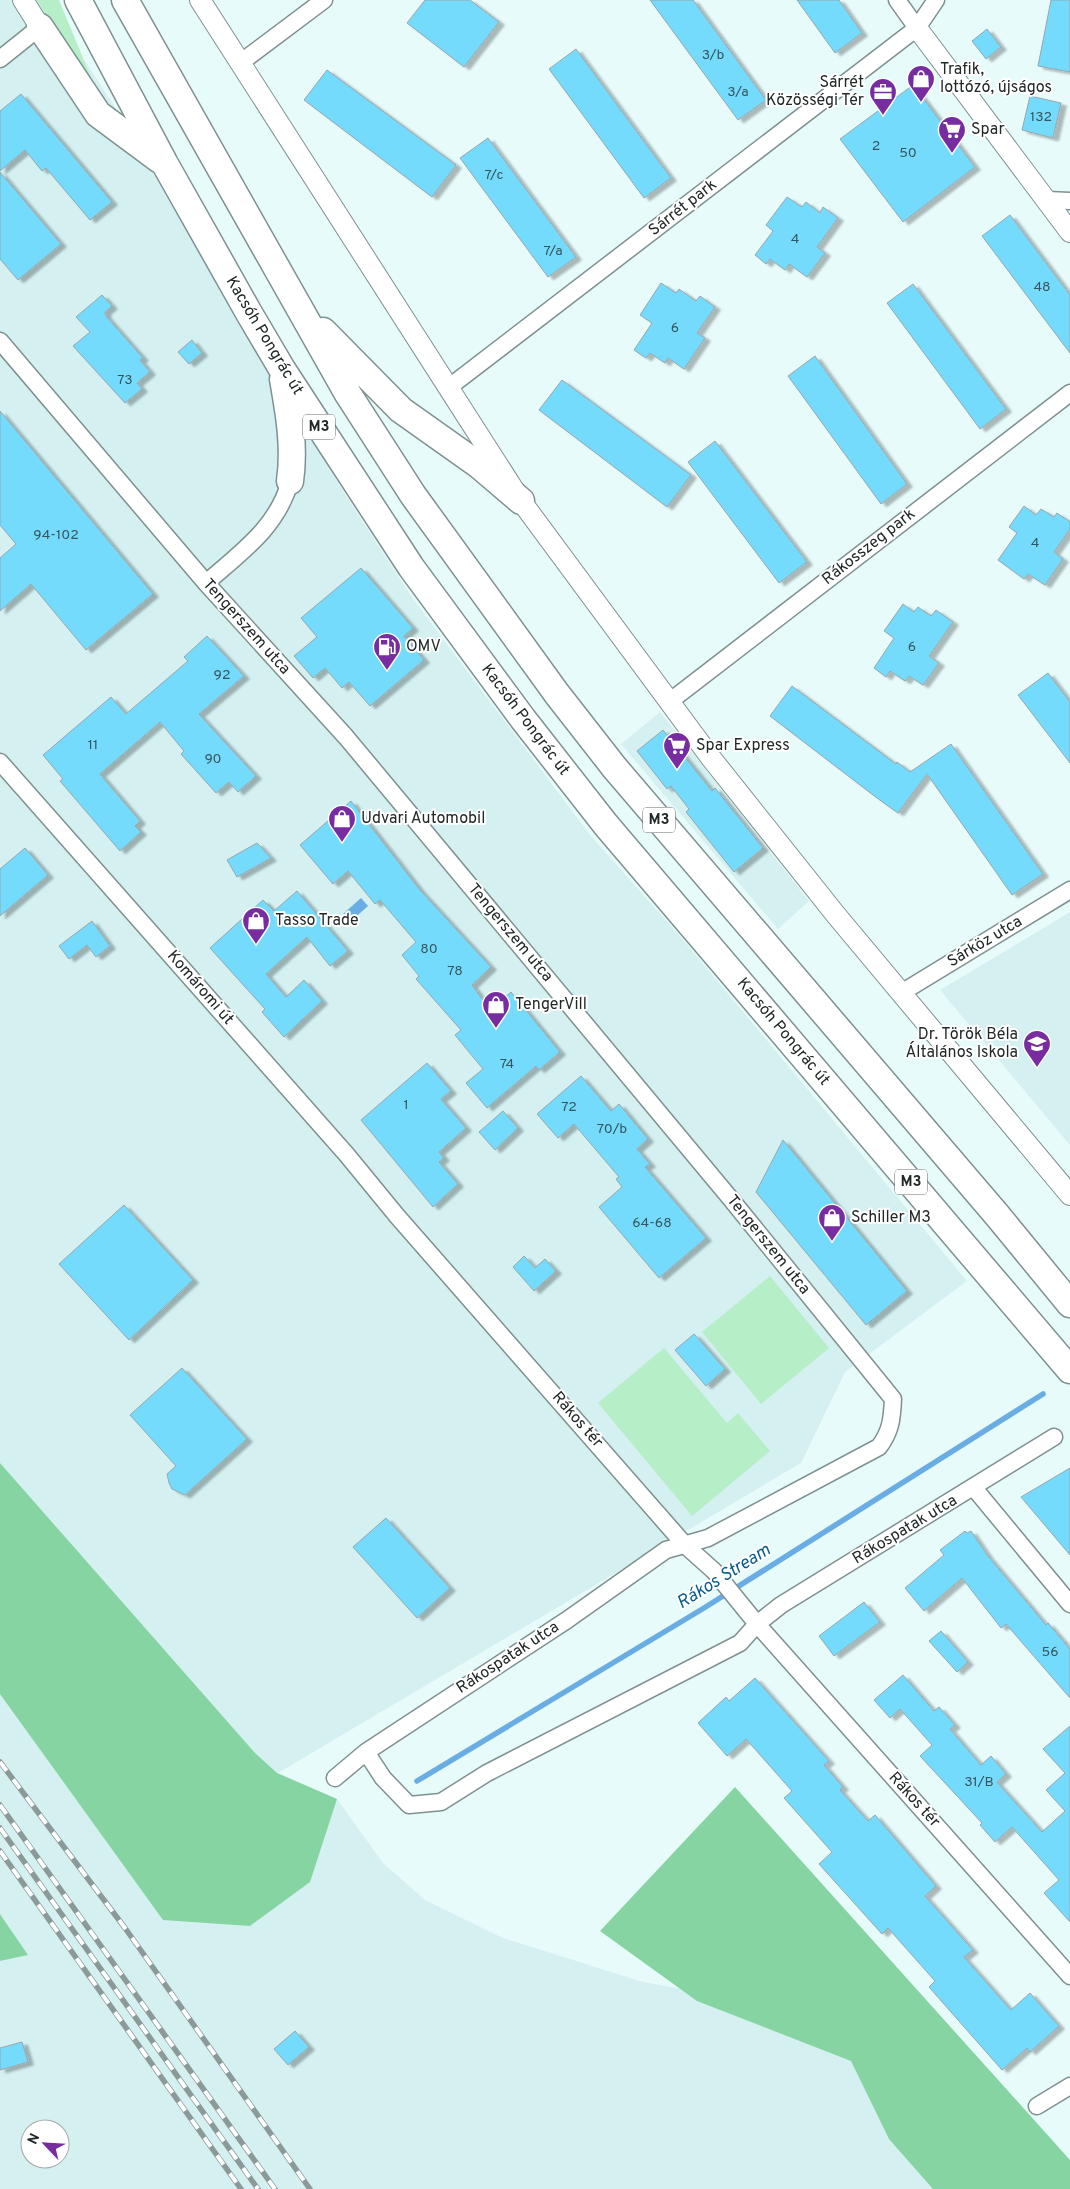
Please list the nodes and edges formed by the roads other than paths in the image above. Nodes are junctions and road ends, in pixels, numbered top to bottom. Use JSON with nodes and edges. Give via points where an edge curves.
{"nodes":[{"id":1,"x":24,"y":0,"type":"edge"},
{"id":2,"x":78,"y":0,"type":"edge"},
{"id":3,"x":125,"y":0,"type":"edge"},
{"id":4,"x":200,"y":0,"type":"edge"},
{"id":5,"x":324,"y":0,"type":"edge"},
{"id":6,"x":897,"y":0,"type":"edge"},
{"id":7,"x":936,"y":0,"type":"edge"},
{"id":8,"x":40,"y":27,"type":"junction"},
{"id":9,"x":917,"y":28,"type":"junction"},
{"id":10,"x":0,"y":59,"type":"edge"},
{"id":11,"x":240,"y":63,"type":"junction"},
{"id":12,"x":165,"y":164,"type":"junction"},
{"id":13,"x":1047,"y":200,"type":"junction"},
{"id":14,"x":1070,"y":201,"type":"edge"},
{"id":15,"x":1070,"y":232,"type":"edge"},
{"id":16,"x":294,"y":301,"type":"junction"},
{"id":17,"x":0,"y":341,"type":"edge"},
{"id":18,"x":282,"y":369,"type":"junction"},
{"id":19,"x":448,"y":388,"type":"junction"},
{"id":20,"x":1070,"y":393,"type":"edge"},
{"id":21,"x":290,"y":481,"type":"joint"},
{"id":22,"x":521,"y":501,"type":"junction"},
{"id":23,"x":206,"y":583,"type":"junction"},
{"id":24,"x":669,"y":702,"type":"junction"},
{"id":25,"x":0,"y":762,"type":"edge"},
{"id":26,"x":1070,"y":890,"type":"edge"},
{"id":27,"x":901,"y":993,"type":"junction"},
{"id":28,"x":1070,"y":1195,"type":"edge"},
{"id":29,"x":397,"y":1216,"type":"joint"},
{"id":30,"x":1070,"y":1304,"type":"edge"},
{"id":31,"x":1070,"y":1370,"type":"edge"},
{"id":32,"x":1054,"y":1437,"type":"dead end"},
{"id":33,"x":974,"y":1488,"type":"junction"},
{"id":34,"x":685,"y":1545,"type":"junction"},
{"id":35,"x":1070,"y":1604,"type":"edge"},
{"id":36,"x":757,"y":1624,"type":"junction"},
{"id":37,"x":366,"y":1752,"type":"junction"},
{"id":38,"x":335,"y":1778,"type":"dead end"},
{"id":39,"x":1070,"y":1976,"type":"edge"},
{"id":40,"x":1070,"y":2086,"type":"edge"},
{"id":41,"x":1037,"y":2106,"type":"dead end"}],
"edges":[{"from":1,"to":8,"type":"street"},
{"from":2,"to":12,"type":"main road","name":"Kacsóh Pongrác út","number":"M3"},
{"from":3,"to":16,"type":"main road","number":"M3"},
{"from":4,"to":11,"type":"street"},
{"from":5,"to":11,"type":"street"},
{"from":6,"to":9,"type":"street"},
{"from":7,"to":9,"type":"street","name":"Sárrét park"},
{"from":8,"to":10,"type":"street"},
{"from":8,"to":12,"type":"main road","via":[[98,114]]},
{"from":9,"to":13,"type":"street"},
{"from":9,"to":19,"type":"street","name":"Sárrét park"},
{"from":11,"to":19,"type":"street"},
{"from":12,"to":18,"type":"main road","name":"Kacsóh Pongrác út","number":"M3"},
{"from":13,"to":14,"type":"street"},
{"from":13,"to":15,"type":"street"},
{"from":16,"to":22,"type":"main road","via":[[401,410],[480,466]]},
{"from":16,"to":30,"type":"main road","number":"M3","via":[[413,496],[574,716]]},
{"from":17,"to":23,"type":"street","name":"Tengerszem utca"},
{"from":18,"to":21,"type":"main road","via":[[289,417]]},
{"from":18,"to":31,"type":"main road","name":"Kacsóh Pongrác út","number":"M3","via":[[411,567],[576,788]]},
{"from":19,"to":22,"type":"street"},
{"from":20,"to":24,"type":"street","name":"Rákosszeg park"},
{"from":21,"to":23,"type":"street","via":[[286,496],[270,524]]},
{"from":22,"to":24,"type":"street"},
{"from":23,"to":34,"type":"street","name":"Tengerszem utca","via":[[346,737],[724,1190],[892,1399],[889,1434],[879,1447],[708,1538]]},
{"from":24,"to":27,"type":"street","via":[[734,788]]},
{"from":25,"to":29,"type":"street","name":"Komáromi út","via":[[347,1155]]},
{"from":26,"to":27,"type":"street","name":"Sárköz utca"},
{"from":27,"to":28,"type":"street"},
{"from":29,"to":34,"type":"street","name":"Rákos tér"},
{"from":32,"to":33,"type":"street","name":"Rákospatak utca"},
{"from":33,"to":35,"type":"street"},
{"from":33,"to":36,"type":"street","name":"Rákospatak utca","via":[[781,1605]]},
{"from":34,"to":36,"type":"street","name":"Rákos tér","via":[[714,1571]]},
{"from":34,"to":37,"type":"street","name":"Rákospatak utca","via":[[666,1550],[567,1620]]},
{"from":36,"to":37,"type":"street","via":[[740,1643],[487,1773],[440,1802],[409,1805],[383,1778]]},
{"from":36,"to":39,"type":"street","name":"Rákos tér"},
{"from":37,"to":38,"type":"street","name":"Rákospatak utca"},
{"from":40,"to":41,"type":"street"}]}
